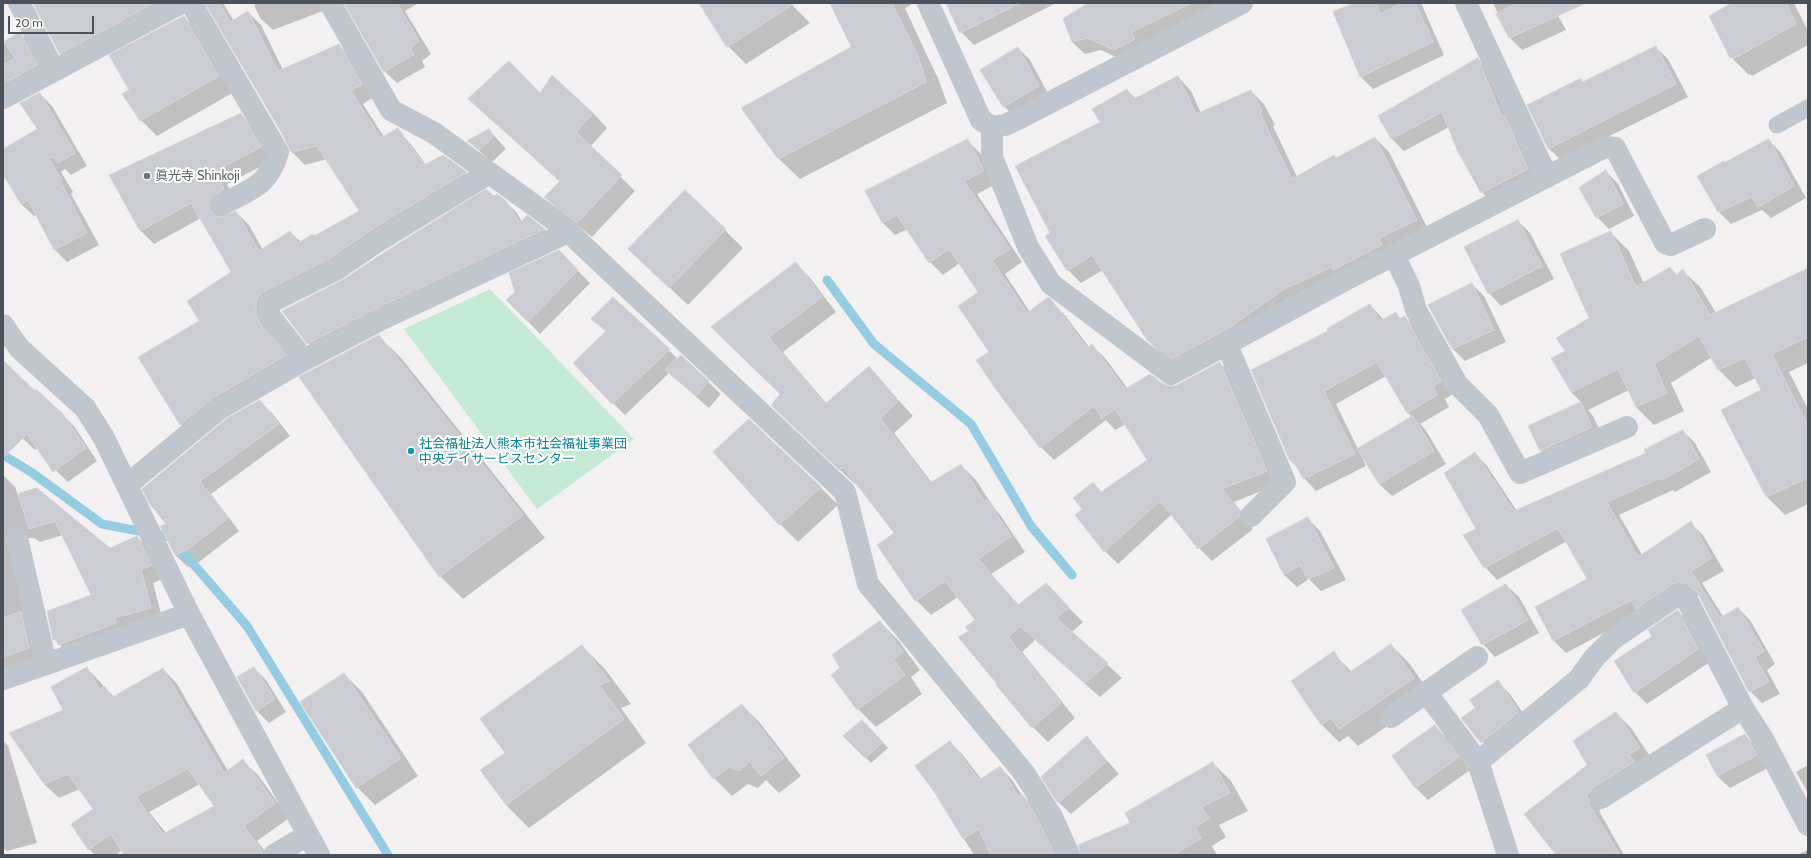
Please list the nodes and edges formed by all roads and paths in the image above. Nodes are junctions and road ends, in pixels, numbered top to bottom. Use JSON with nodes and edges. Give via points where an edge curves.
{"nodes":[{"id":1,"x":19,"y":3,"type":"edge"},
{"id":2,"x":180,"y":3,"type":"edge"},
{"id":3,"x":191,"y":3,"type":"edge"},
{"id":4,"x":330,"y":3,"type":"edge"},
{"id":5,"x":928,"y":3,"type":"edge"},
{"id":6,"x":1242,"y":3,"type":"edge"},
{"id":7,"x":1466,"y":3,"type":"edge"},
{"id":8,"x":54,"y":70,"type":"junction"},
{"id":9,"x":3,"y":98,"type":"edge"},
{"id":10,"x":1808,"y":108,"type":"edge"},
{"id":11,"x":1777,"y":125,"type":"dead end"},
{"id":12,"x":992,"y":127,"type":"junction"},
{"id":13,"x":489,"y":173,"type":"junction"},
{"id":14,"x":1547,"y":177,"type":"junction"},
{"id":15,"x":221,"y":205,"type":"dead end"},
{"id":16,"x":1705,"y":229,"type":"dead end"},
{"id":17,"x":568,"y":232,"type":"junction"},
{"id":18,"x":1394,"y":255,"type":"junction"},
{"id":19,"x":3,"y":325,"type":"edge"},
{"id":20,"x":1227,"y":345,"type":"junction"},
{"id":21,"x":304,"y":360,"type":"junction"},
{"id":22,"x":1627,"y":427,"type":"dead end"},
{"id":23,"x":127,"y":485,"type":"junction"},
{"id":24,"x":1251,"y":516,"type":"dead end"},
{"id":25,"x":17,"y":538,"type":"dead end"},
{"id":26,"x":189,"y":614,"type":"junction"},
{"id":27,"x":1477,"y":657,"type":"dead end"},
{"id":28,"x":46,"y":664,"type":"junction"},
{"id":29,"x":3,"y":679,"type":"edge"},
{"id":30,"x":1426,"y":692,"type":"junction"},
{"id":31,"x":1743,"y":708,"type":"junction"},
{"id":32,"x":1391,"y":717,"type":"dead end"},
{"id":33,"x":1478,"y":762,"type":"junction"},
{"id":34,"x":1601,"y":798,"type":"dead end"},
{"id":35,"x":1808,"y":825,"type":"edge"},
{"id":36,"x":308,"y":835,"type":"junction"},
{"id":37,"x":274,"y":855,"type":"edge"},
{"id":38,"x":319,"y":855,"type":"edge"},
{"id":39,"x":1069,"y":855,"type":"edge"},
{"id":40,"x":1508,"y":855,"type":"edge"}],
"edges":[{"from":1,"to":8,"type":"street"},
{"from":2,"to":8,"type":"street"},
{"from":3,"to":15,"type":"street","via":[[278,152],[274,166],[265,180]]},
{"from":4,"to":13,"type":"street","via":[[392,110],[434,133]]},
{"from":5,"to":12,"type":"street","via":[[981,120]]},
{"from":6,"to":12,"type":"street","via":[[1018,119]]},
{"from":7,"to":14,"type":"street"},
{"from":8,"to":9,"type":"street"},
{"from":10,"to":11,"type":"lane"},
{"from":12,"to":20,"type":"street","via":[[992,157],[1028,247],[1051,284],[1171,374]]},
{"from":13,"to":17,"type":"street"},
{"from":13,"to":21,"type":"street","via":[[337,269],[269,302],[269,315]]},
{"from":14,"to":16,"type":"street","via":[[1605,147],[1615,148],[1665,243],[1671,245]]},
{"from":14,"to":18,"type":"street"},
{"from":17,"to":21,"type":"street","via":[[382,319]]},
{"from":17,"to":39,"type":"street","via":[[845,492],[868,584],[1024,773],[1052,817]]},
{"from":18,"to":20,"type":"street"},
{"from":18,"to":22,"type":"street","via":[[1409,286],[1416,310],[1457,384],[1488,415],[1520,473]]},
{"from":19,"to":23,"type":"street","via":[[19,348],[85,408],[104,438]]},
{"from":20,"to":24,"type":"street","via":[[1285,482]]},
{"from":21,"to":23,"type":"street","via":[[220,409]]},
{"from":23,"to":26,"type":"street"},
{"from":25,"to":28,"type":"street"},
{"from":26,"to":28,"type":"street"},
{"from":26,"to":36,"type":"street"},
{"from":27,"to":30,"type":"street"},
{"from":28,"to":29,"type":"street"},
{"from":30,"to":32,"type":"street"},
{"from":30,"to":33,"type":"street"},
{"from":31,"to":33,"type":"street","via":[[1686,598],[1679,594],[1613,639],[1594,658],[1579,679]]},
{"from":31,"to":34,"type":"street"},
{"from":31,"to":35,"type":"street","via":[[1763,739]]},
{"from":33,"to":40,"type":"street"},
{"from":36,"to":37,"type":"street"},
{"from":36,"to":38,"type":"street"}]}
